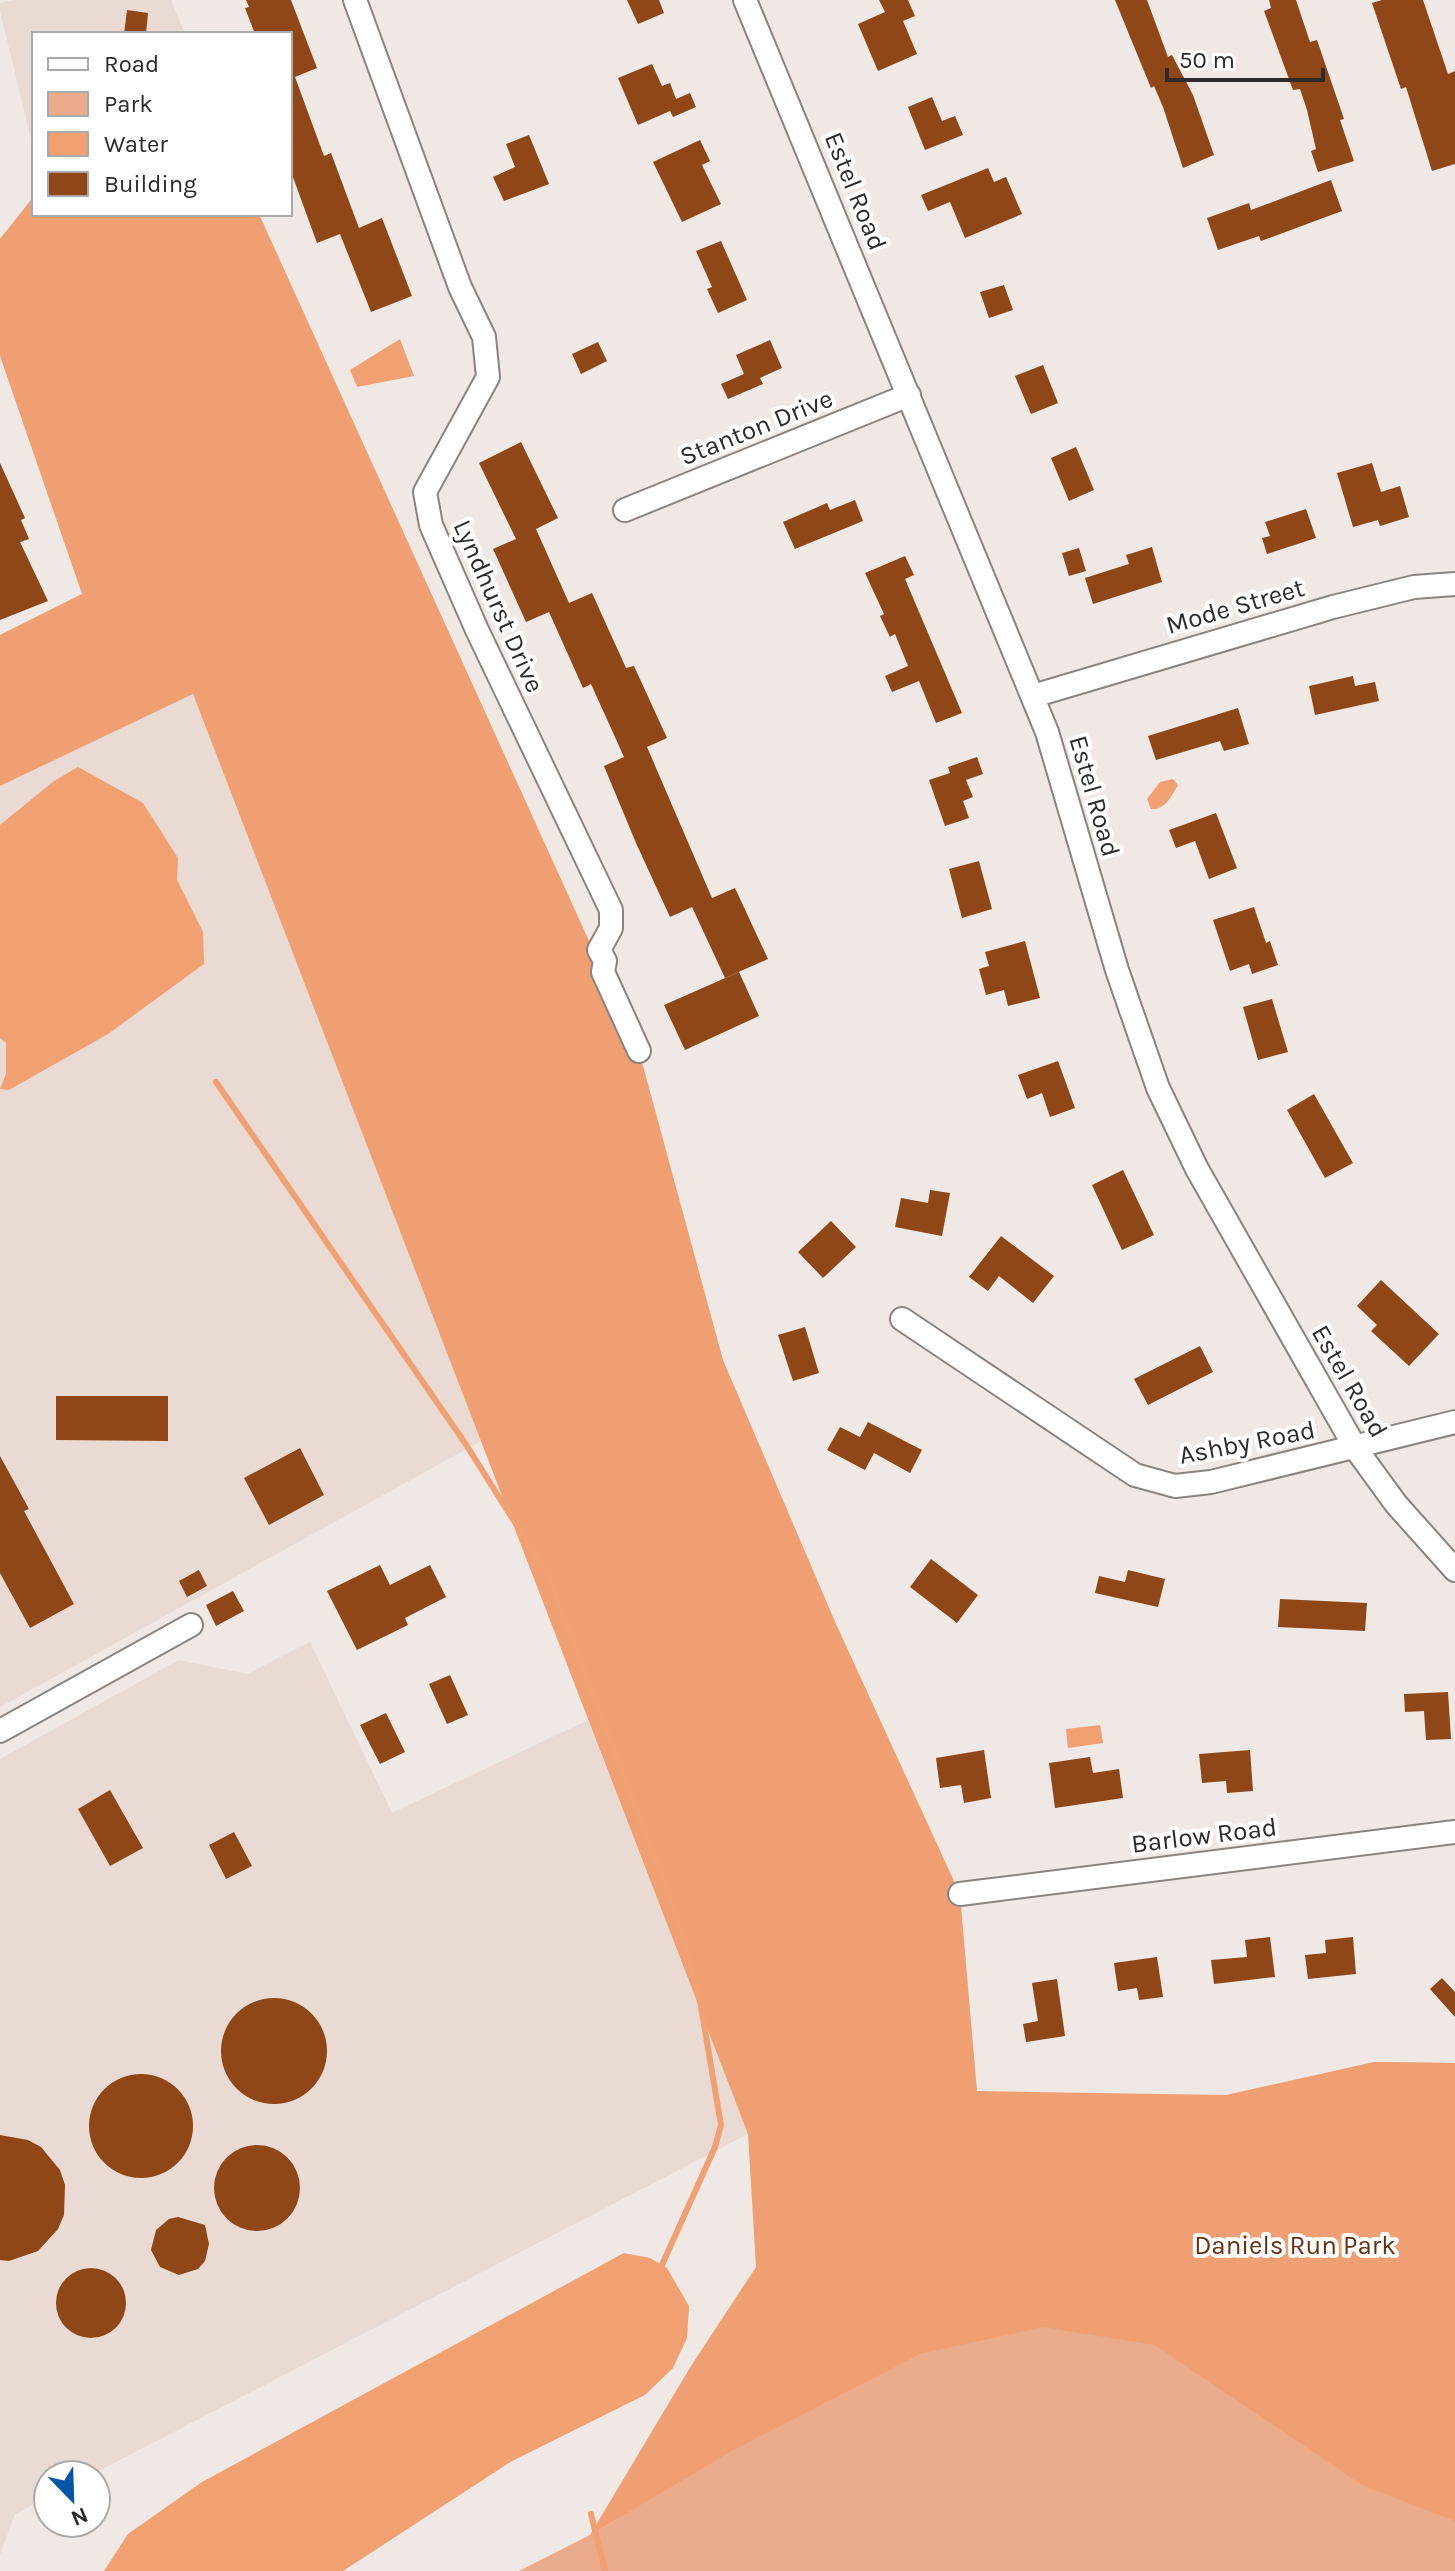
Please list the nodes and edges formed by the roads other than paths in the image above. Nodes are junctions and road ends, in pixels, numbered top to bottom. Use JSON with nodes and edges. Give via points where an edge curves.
{"nodes":[{"id":1,"x":355,"y":0,"type":"edge"},
{"id":2,"x":745,"y":0,"type":"edge"},
{"id":3,"x":909,"y":395,"type":"junction"},
{"id":4,"x":625,"y":510,"type":"dead end"},
{"id":5,"x":1455,"y":584,"type":"edge"},
{"id":6,"x":1033,"y":696,"type":"junction"},
{"id":7,"x":639,"y":1051,"type":"dead end"},
{"id":8,"x":902,"y":1319,"type":"dead end"},
{"id":9,"x":1455,"y":1422,"type":"edge"},
{"id":10,"x":1356,"y":1449,"type":"junction"},
{"id":11,"x":1455,"y":1570,"type":"edge"},
{"id":12,"x":191,"y":1625,"type":"dead end"},
{"id":13,"x":0,"y":1731,"type":"edge"},
{"id":14,"x":1455,"y":1832,"type":"edge"},
{"id":15,"x":960,"y":1894,"type":"dead end"}],
"edges":[{"from":1,"to":7,"type":"street","name":"Lyndhurst Drive","via":[[460,287],[484,337],[488,377],[425,492],[431,525],[611,910],[611,928],[599,950],[603,972]]},
{"from":2,"to":3,"type":"street","name":"Estel Road"},
{"from":3,"to":4,"type":"street","name":"Stanton Drive"},
{"from":3,"to":6,"type":"street","name":"Estel Road"},
{"from":5,"to":6,"type":"street","name":"Mode Street","via":[[1414,587],[1333,607]]},
{"from":6,"to":10,"type":"street","name":"Estel Road","via":[[1158,1088],[1197,1169]]},
{"from":8,"to":10,"type":"street","name":"Ashby Road","via":[[1070,1434],[1152,1481],[1198,1484]]},
{"from":9,"to":10,"type":"street","name":"Ashby Road"},
{"from":10,"to":11,"type":"street","name":"Estel Road"},
{"from":12,"to":13,"type":"street"},
{"from":14,"to":15,"type":"street","name":"Barlow Road"}]}
